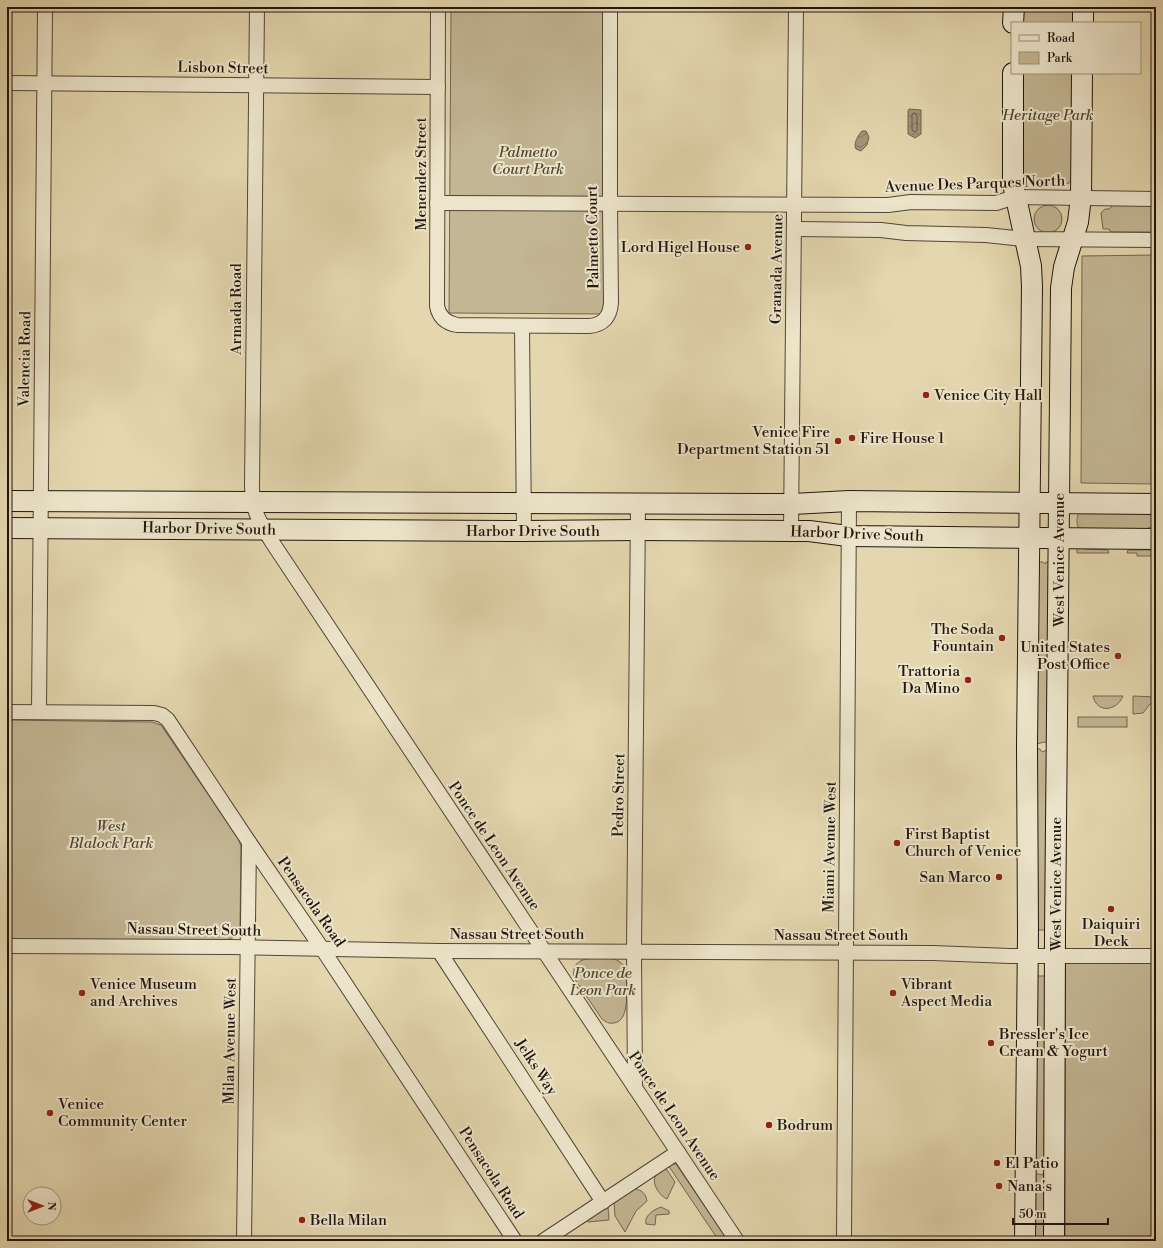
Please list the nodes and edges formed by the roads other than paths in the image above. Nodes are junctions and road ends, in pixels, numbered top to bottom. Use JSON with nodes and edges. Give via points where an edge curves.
{"nodes":[{"id":1,"x":45,"y":7,"type":"edge"},
{"id":2,"x":256,"y":7,"type":"edge"},
{"id":3,"x":438,"y":7,"type":"edge"},
{"id":4,"x":610,"y":7,"type":"edge"},
{"id":5,"x":796,"y":7,"type":"edge"},
{"id":6,"x":1014,"y":7,"type":"edge"},
{"id":7,"x":1083,"y":7,"type":"edge"},
{"id":8,"x":1014,"y":22,"type":"edge"},
{"id":9,"x":1083,"y":22,"type":"edge"},
{"id":10,"x":1013,"y":74,"type":"edge"},
{"id":11,"x":1082,"y":74,"type":"edge"},
{"id":12,"x":7,"y":83,"type":"edge"},
{"id":13,"x":45,"y":83,"type":"junction"},
{"id":14,"x":256,"y":86,"type":"junction"},
{"id":15,"x":438,"y":86,"type":"junction"},
{"id":16,"x":1015,"y":197,"type":"junction"},
{"id":17,"x":1081,"y":197,"type":"junction"},
{"id":18,"x":1156,"y":200,"type":"edge"},
{"id":19,"x":437,"y":203,"type":"junction"},
{"id":20,"x":610,"y":204,"type":"junction"},
{"id":21,"x":795,"y":205,"type":"junction"},
{"id":22,"x":795,"y":229,"type":"junction"},
{"id":23,"x":1024,"y":239,"type":"junction"},
{"id":24,"x":1071,"y":240,"type":"junction"},
{"id":25,"x":1156,"y":240,"type":"edge"},
{"id":26,"x":462,"y":325,"type":"joint"},
{"id":27,"x":522,"y":326,"type":"junction"},
{"id":28,"x":7,"y":501,"type":"edge"},
{"id":29,"x":41,"y":501,"type":"junction"},
{"id":30,"x":252,"y":501,"type":"junction"},
{"id":31,"x":849,"y":501,"type":"junction"},
{"id":32,"x":524,"y":503,"type":"junction"},
{"id":33,"x":638,"y":503,"type":"junction"},
{"id":34,"x":1030,"y":503,"type":"junction"},
{"id":35,"x":792,"y":504,"type":"junction"},
{"id":36,"x":1059,"y":504,"type":"junction"},
{"id":37,"x":1156,"y":504,"type":"edge"},
{"id":38,"x":7,"y":528,"type":"edge"},
{"id":39,"x":40,"y":528,"type":"junction"},
{"id":40,"x":264,"y":530,"type":"junction"},
{"id":41,"x":638,"y":530,"type":"junction"},
{"id":42,"x":524,"y":531,"type":"junction"},
{"id":43,"x":791,"y":531,"type":"junction"},
{"id":44,"x":848,"y":536,"type":"junction"},
{"id":45,"x":1029,"y":537,"type":"junction"},
{"id":46,"x":1059,"y":538,"type":"junction"},
{"id":47,"x":1156,"y":539,"type":"edge"},
{"id":48,"x":7,"y":712,"type":"edge"},
{"id":49,"x":38,"y":712,"type":"junction"},
{"id":50,"x":249,"y":842,"type":"junction"},
{"id":51,"x":7,"y":946,"type":"edge"},
{"id":52,"x":248,"y":947,"type":"junction"},
{"id":53,"x":323,"y":950,"type":"junction"},
{"id":54,"x":543,"y":950,"type":"junction"},
{"id":55,"x":440,"y":951,"type":"junction"},
{"id":56,"x":634,"y":951,"type":"junction"},
{"id":57,"x":846,"y":952,"type":"junction"},
{"id":58,"x":1028,"y":956,"type":"junction"},
{"id":59,"x":1055,"y":956,"type":"junction"},
{"id":60,"x":1156,"y":956,"type":"edge"},
{"id":61,"x":635,"y":1088,"type":"junction"},
{"id":62,"x":678,"y":1152,"type":"junction"},
{"id":63,"x":603,"y":1202,"type":"junction"},
{"id":64,"x":244,"y":1241,"type":"edge"},
{"id":65,"x":515,"y":1241,"type":"edge"},
{"id":66,"x":543,"y":1241,"type":"edge"},
{"id":67,"x":737,"y":1241,"type":"edge"},
{"id":68,"x":844,"y":1241,"type":"edge"},
{"id":69,"x":1025,"y":1241,"type":"edge"},
{"id":70,"x":1054,"y":1241,"type":"edge"}],
"edges":[{"from":1,"to":13,"type":"street","name":"Valencia Road"},
{"from":2,"to":14,"type":"street","name":"Armada Road"},
{"from":3,"to":15,"type":"street","name":"Menendez Street"},
{"from":4,"to":20,"type":"street","name":"Palmetto Court"},
{"from":5,"to":21,"type":"street","name":"Granada Avenue"},
{"from":6,"to":8,"type":"street"},
{"from":7,"to":9,"type":"street"},
{"from":10,"to":16,"type":"street","name":"West Venice Avenue","via":[[1012,162]]},
{"from":11,"to":17,"type":"street","name":"West Venice Avenue"},
{"from":12,"to":13,"type":"street","name":"Lisbon Street"},
{"from":13,"to":14,"type":"street","name":"Lisbon Street"},
{"from":13,"to":29,"type":"street","name":"Valencia Road"},
{"from":14,"to":15,"type":"street","name":"Lisbon Street"},
{"from":14,"to":30,"type":"street","name":"Armada Road"},
{"from":15,"to":19,"type":"street","name":"Menendez Street"},
{"from":16,"to":17,"type":"street","name":"Avenue Des Parques North"},
{"from":16,"to":21,"type":"street","name":"Avenue Des Parques North","via":[[996,203]]},
{"from":16,"to":23,"type":"street","name":"West Venice Avenue"},
{"from":17,"to":18,"type":"street","name":"Avenue Des Parques North"},
{"from":17,"to":24,"type":"street","name":"West Venice Avenue","via":[[1078,222]]},
{"from":19,"to":20,"type":"street","name":"Avenue Des Parques North"},
{"from":19,"to":26,"type":"street","name":"Menendez Street","via":[[438,310],[448,323]]},
{"from":20,"to":21,"type":"street","name":"Avenue Des Parques North"},
{"from":20,"to":27,"type":"street","name":"Palmetto Court","via":[[611,303],[607,317],[597,325]]},
{"from":21,"to":22,"type":"street","name":"Granada Avenue"},
{"from":22,"to":23,"type":"street","via":[[881,230]]},
{"from":22,"to":35,"type":"street","name":"Granada Avenue"},
{"from":23,"to":24,"type":"street"},
{"from":23,"to":34,"type":"street","name":"West Venice Avenue","via":[[1032,274]]},
{"from":24,"to":25,"type":"street"},
{"from":24,"to":36,"type":"street","name":"West Venice Avenue","via":[[1061,288]]},
{"from":26,"to":27,"type":"street","name":"Palmetto Court"},
{"from":27,"to":32,"type":"street"},
{"from":28,"to":29,"type":"street","name":"Harbor Drive South"},
{"from":29,"to":30,"type":"street","name":"Harbor Drive South"},
{"from":29,"to":39,"type":"street","name":"Valencia Road"},
{"from":30,"to":32,"type":"street","name":"Harbor Drive South"},
{"from":30,"to":40,"type":"street","name":"Armada Road"},
{"from":31,"to":34,"type":"street","name":"Harbor Drive South"},
{"from":31,"to":35,"type":"street","name":"Harbor Drive South"},
{"from":31,"to":44,"type":"street","name":"Miami Avenue West"},
{"from":32,"to":33,"type":"street","name":"Harbor Drive South"},
{"from":32,"to":42,"type":"street"},
{"from":33,"to":35,"type":"street","name":"Harbor Drive South"},
{"from":33,"to":41,"type":"street","name":"Pedro Street"},
{"from":34,"to":36,"type":"street","name":"Harbor Drive South"},
{"from":34,"to":45,"type":"street","name":"West Venice Avenue"},
{"from":35,"to":43,"type":"street","name":"Granada Avenue"},
{"from":36,"to":37,"type":"street","name":"Harbor Drive South"},
{"from":36,"to":46,"type":"street","name":"West Venice Avenue"},
{"from":38,"to":39,"type":"street","name":"Harbor Drive South"},
{"from":39,"to":40,"type":"street","name":"Harbor Drive South"},
{"from":39,"to":49,"type":"street","name":"Valencia Road"},
{"from":40,"to":42,"type":"street","name":"Harbor Drive South"},
{"from":40,"to":54,"type":"street","name":"Ponce de Leon Avenue"},
{"from":41,"to":42,"type":"street","name":"Harbor Drive South"},
{"from":41,"to":43,"type":"street","name":"Harbor Drive South"},
{"from":41,"to":56,"type":"street","name":"Pedro Street"},
{"from":43,"to":44,"type":"street","name":"Harbor Drive South"},
{"from":44,"to":45,"type":"street","name":"Harbor Drive South"},
{"from":44,"to":57,"type":"street","name":"Miami Avenue West"},
{"from":45,"to":46,"type":"street","name":"Harbor Drive South"},
{"from":45,"to":58,"type":"street","name":"West Venice Avenue"},
{"from":46,"to":47,"type":"street","name":"Harbor Drive South"},
{"from":46,"to":59,"type":"street","name":"West Venice Avenue"},
{"from":48,"to":49,"type":"street","name":"Pensacola Road"},
{"from":49,"to":50,"type":"street","name":"Pensacola Road","via":[[162,715],[168,720]]},
{"from":50,"to":52,"type":"street","name":"Milan Avenue West"},
{"from":50,"to":53,"type":"street","name":"Pensacola Road"},
{"from":51,"to":52,"type":"street","name":"Nassau Street South"},
{"from":52,"to":53,"type":"street","name":"Nassau Street South"},
{"from":52,"to":64,"type":"street","name":"Milan Avenue West"},
{"from":53,"to":55,"type":"street","name":"Nassau Street South"},
{"from":53,"to":65,"type":"street","name":"Pensacola Road"},
{"from":54,"to":55,"type":"street","name":"Nassau Street South"},
{"from":54,"to":56,"type":"street","name":"Nassau Street South"},
{"from":54,"to":61,"type":"street","name":"Ponce de Leon Avenue"},
{"from":55,"to":63,"type":"street","name":"Jelks Way"},
{"from":56,"to":57,"type":"street","name":"Nassau Street South"},
{"from":56,"to":61,"type":"street","name":"Pedro Street"},
{"from":57,"to":58,"type":"street","name":"Nassau Street South"},
{"from":57,"to":68,"type":"street","name":"Miami Avenue West"},
{"from":58,"to":59,"type":"street","name":"Nassau Street South"},
{"from":58,"to":69,"type":"street","name":"West Venice Avenue"},
{"from":59,"to":60,"type":"street","name":"Nassau Street South"},
{"from":59,"to":70,"type":"street","name":"West Venice Avenue"},
{"from":61,"to":62,"type":"street","name":"Ponce de Leon Avenue"},
{"from":62,"to":63,"type":"street"},
{"from":62,"to":67,"type":"street","name":"Ponce de Leon Avenue"},
{"from":63,"to":66,"type":"street"}]}
